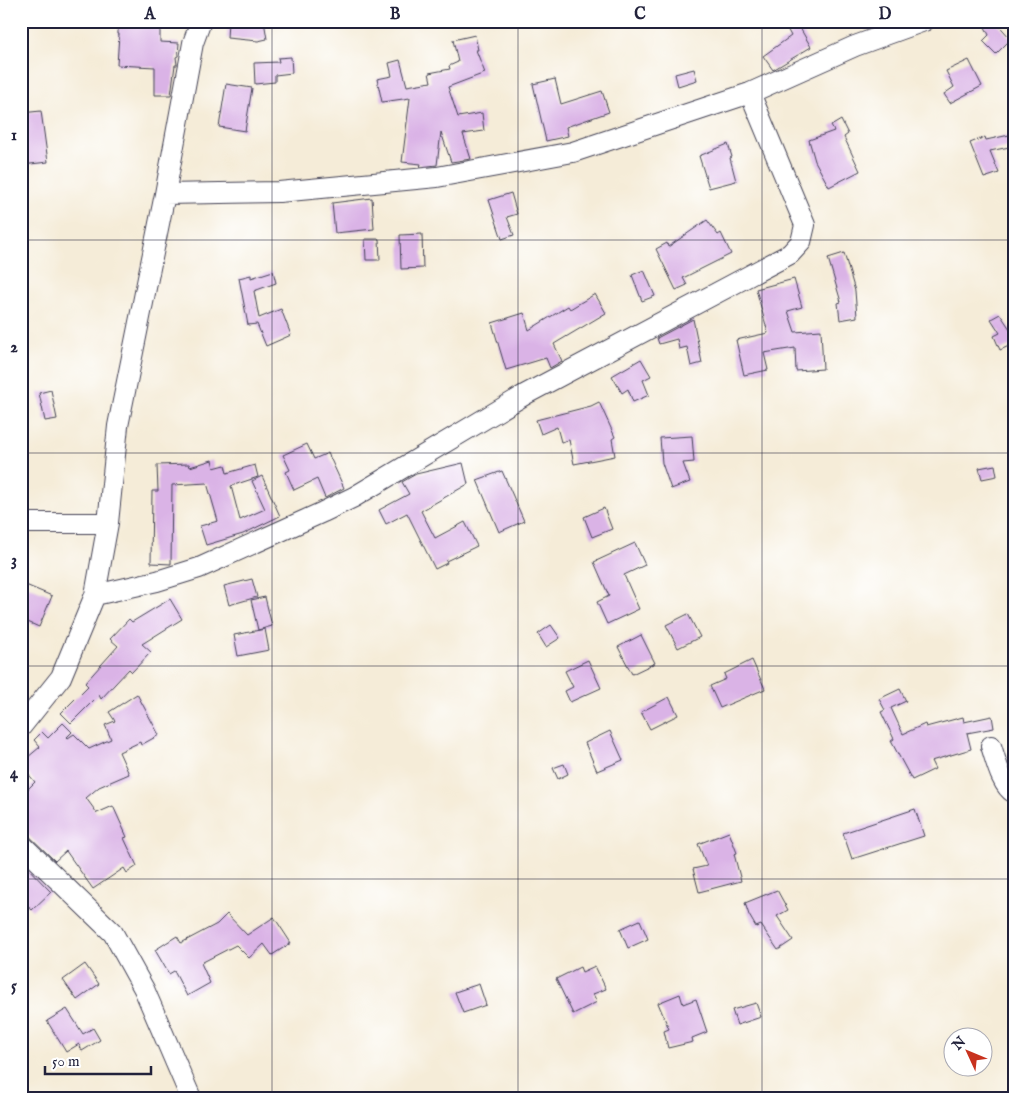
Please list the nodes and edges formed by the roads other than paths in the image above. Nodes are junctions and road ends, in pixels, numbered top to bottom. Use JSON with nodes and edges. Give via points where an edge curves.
{"nodes":[{"id":1,"x":201,"y":21,"type":"edge"},
{"id":2,"x":924,"y":21,"type":"edge"},
{"id":3,"x":750,"y":93,"type":"junction"},
{"id":4,"x":165,"y":194,"type":"junction"},
{"id":5,"x":21,"y":522,"type":"edge"},
{"id":6,"x":108,"y":523,"type":"junction"},
{"id":7,"x":95,"y":595,"type":"junction"},
{"id":8,"x":21,"y":727,"type":"edge"},
{"id":9,"x":991,"y":746,"type":"dead end"},
{"id":10,"x":1014,"y":793,"type":"edge"},
{"id":11,"x":21,"y":844,"type":"edge"},
{"id":12,"x":191,"y":1098,"type":"edge"}],
"edges":[{"from":1,"to":4,"type":"street"},
{"from":2,"to":3,"type":"street","via":[[855,46]]},
{"from":3,"to":4,"type":"street","via":[[573,152],[436,177],[279,192]]},
{"from":3,"to":7,"type":"street","via":[[805,225],[801,242],[790,254],[526,394],[354,497],[198,568]]},
{"from":4,"to":6,"type":"street","via":[[118,426]]},
{"from":5,"to":6,"type":"street"},
{"from":6,"to":7,"type":"street"},
{"from":7,"to":8,"type":"street","via":[[61,677]]},
{"from":9,"to":10,"type":"street","via":[[1008,790]]},
{"from":11,"to":12,"type":"street","via":[[113,933],[144,989]]}]}
